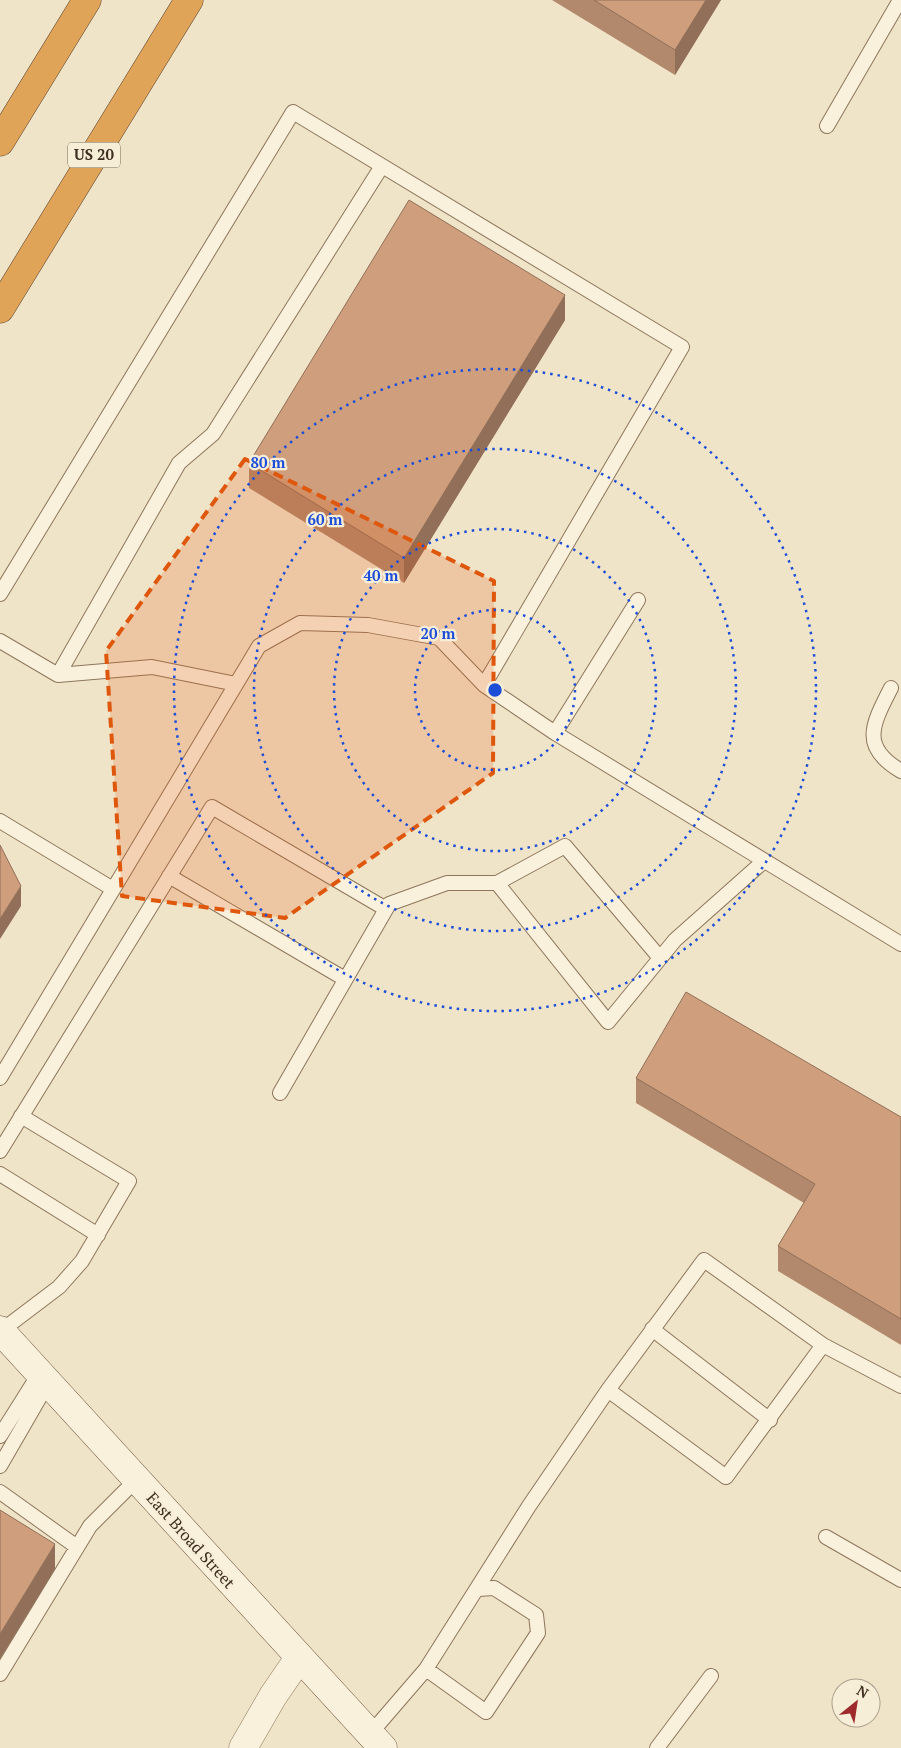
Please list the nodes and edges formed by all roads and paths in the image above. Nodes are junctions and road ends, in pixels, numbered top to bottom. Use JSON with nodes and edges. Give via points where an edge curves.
{"nodes":[{"id":1,"x":87,"y":0,"type":"edge"},
{"id":2,"x":189,"y":0,"type":"edge"},
{"id":3,"x":900,"y":0,"type":"edge"},
{"id":4,"x":827,"y":126,"type":"dead end"},
{"id":5,"x":0,"y":142,"type":"edge"},
{"id":6,"x":382,"y":166,"type":"junction"},
{"id":7,"x":0,"y":309,"type":"edge"},
{"id":8,"x":0,"y":594,"type":"edge"},
{"id":9,"x":638,"y":600,"type":"dead end"},
{"id":10,"x":0,"y":641,"type":"edge"},
{"id":11,"x":58,"y":675,"type":"junction"},
{"id":12,"x":236,"y":684,"type":"junction"},
{"id":13,"x":484,"y":685,"type":"junction"},
{"id":14,"x":891,"y":688,"type":"dead end"},
{"id":15,"x":555,"y":733,"type":"junction"},
{"id":16,"x":901,"y":771,"type":"edge"},
{"id":17,"x":0,"y":821,"type":"edge"},
{"id":18,"x":764,"y":861,"type":"junction"},
{"id":19,"x":169,"y":876,"type":"junction"},
{"id":20,"x":497,"y":883,"type":"junction"},
{"id":21,"x":113,"y":889,"type":"junction"},
{"id":22,"x":386,"y":910,"type":"junction"},
{"id":23,"x":901,"y":944,"type":"edge"},
{"id":24,"x":660,"y":958,"type":"junction"},
{"id":25,"x":345,"y":979,"type":"junction"},
{"id":26,"x":0,"y":1078,"type":"edge"},
{"id":27,"x":280,"y":1093,"type":"dead end"},
{"id":28,"x":21,"y":1116,"type":"junction"},
{"id":29,"x":0,"y":1151,"type":"edge"},
{"id":30,"x":0,"y":1174,"type":"edge"},
{"id":31,"x":98,"y":1235,"type":"junction"},
{"id":32,"x":652,"y":1329,"type":"junction"},
{"id":33,"x":0,"y":1331,"type":"edge"},
{"id":34,"x":823,"y":1345,"type":"junction"},
{"id":35,"x":44,"y":1378,"type":"junction"},
{"id":36,"x":901,"y":1386,"type":"edge"},
{"id":37,"x":608,"y":1390,"type":"junction"},
{"id":38,"x":770,"y":1420,"type":"junction"},
{"id":39,"x":0,"y":1436,"type":"edge"},
{"id":40,"x":0,"y":1466,"type":"edge"},
{"id":41,"x":136,"y":1480,"type":"junction"},
{"id":42,"x":0,"y":1492,"type":"edge"},
{"id":43,"x":826,"y":1537,"type":"dead end"},
{"id":44,"x":77,"y":1547,"type":"junction"},
{"id":45,"x":901,"y":1580,"type":"edge"},
{"id":46,"x":478,"y":1589,"type":"junction"},
{"id":47,"x":299,"y":1658,"type":"junction"},
{"id":48,"x":426,"y":1669,"type":"junction"},
{"id":49,"x":0,"y":1674,"type":"edge"},
{"id":50,"x":710,"y":1676,"type":"dead end"},
{"id":51,"x":376,"y":1741,"type":"edge"},
{"id":52,"x":244,"y":1748,"type":"edge"},
{"id":53,"x":657,"y":1748,"type":"edge"}],
"edges":[{"from":1,"to":5,"type":"highway"},
{"from":2,"to":7,"type":"highway","number":"US 20"},
{"from":3,"to":4,"type":"lane"},
{"from":6,"to":8,"type":"lane","via":[[293,112]]},
{"from":6,"to":11,"type":"lane","via":[[213,434],[179,463]]},
{"from":6,"to":13,"type":"lane","via":[[682,347]]},
{"from":9,"to":15,"type":"lane"},
{"from":10,"to":11,"type":"lane"},
{"from":11,"to":12,"type":"lane","via":[[152,667]]},
{"from":12,"to":13,"type":"lane","via":[[259,646],[300,623],[368,625],[439,638]]},
{"from":12,"to":21,"type":"lane"},
{"from":13,"to":15,"type":"lane"},
{"from":14,"to":16,"type":"lane","via":[[873,735],[879,756]]},
{"from":15,"to":18,"type":"lane"},
{"from":17,"to":21,"type":"lane"},
{"from":18,"to":23,"type":"lane"},
{"from":18,"to":24,"type":"lane","via":[[675,940]]},
{"from":19,"to":22,"type":"lane","via":[[212,807]]},
{"from":19,"to":25,"type":"lane"},
{"from":19,"to":28,"type":"lane"},
{"from":20,"to":22,"type":"lane","via":[[447,883],[389,904]]},
{"from":20,"to":24,"type":"lane","via":[[565,846]]},
{"from":20,"to":24,"type":"lane","via":[[608,1022]]},
{"from":21,"to":26,"type":"lane"},
{"from":22,"to":25,"type":"lane"},
{"from":25,"to":27,"type":"lane"},
{"from":28,"to":29,"type":"lane"},
{"from":28,"to":31,"type":"lane","via":[[129,1180]]},
{"from":30,"to":31,"type":"lane"},
{"from":31,"to":33,"type":"lane","via":[[59,1288]]},
{"from":32,"to":34,"type":"lane","via":[[704,1260]]},
{"from":32,"to":37,"type":"lane"},
{"from":32,"to":38,"type":"lane"},
{"from":33,"to":35,"type":"street","name":"East Broad Street"},
{"from":34,"to":36,"type":"lane"},
{"from":34,"to":38,"type":"lane"},
{"from":35,"to":39,"type":"lane"},
{"from":35,"to":40,"type":"lane"},
{"from":35,"to":41,"type":"street","name":"East Broad Street"},
{"from":37,"to":38,"type":"lane","via":[[726,1478]]},
{"from":37,"to":46,"type":"lane","via":[[529,1506]]},
{"from":41,"to":44,"type":"lane","via":[[90,1526]]},
{"from":41,"to":47,"type":"street","name":"East Broad Street"},
{"from":42,"to":44,"type":"lane"},
{"from":43,"to":45,"type":"lane"},
{"from":44,"to":49,"type":"lane"},
{"from":46,"to":48,"type":"lane"},
{"from":46,"to":48,"type":"lane","via":[[494,1588],[536,1615],[538,1633],[486,1712]]},
{"from":47,"to":51,"type":"street","name":"East Broad Street"},
{"from":47,"to":52,"type":"street"},
{"from":48,"to":51,"type":"lane"},
{"from":50,"to":53,"type":"lane"}]}
